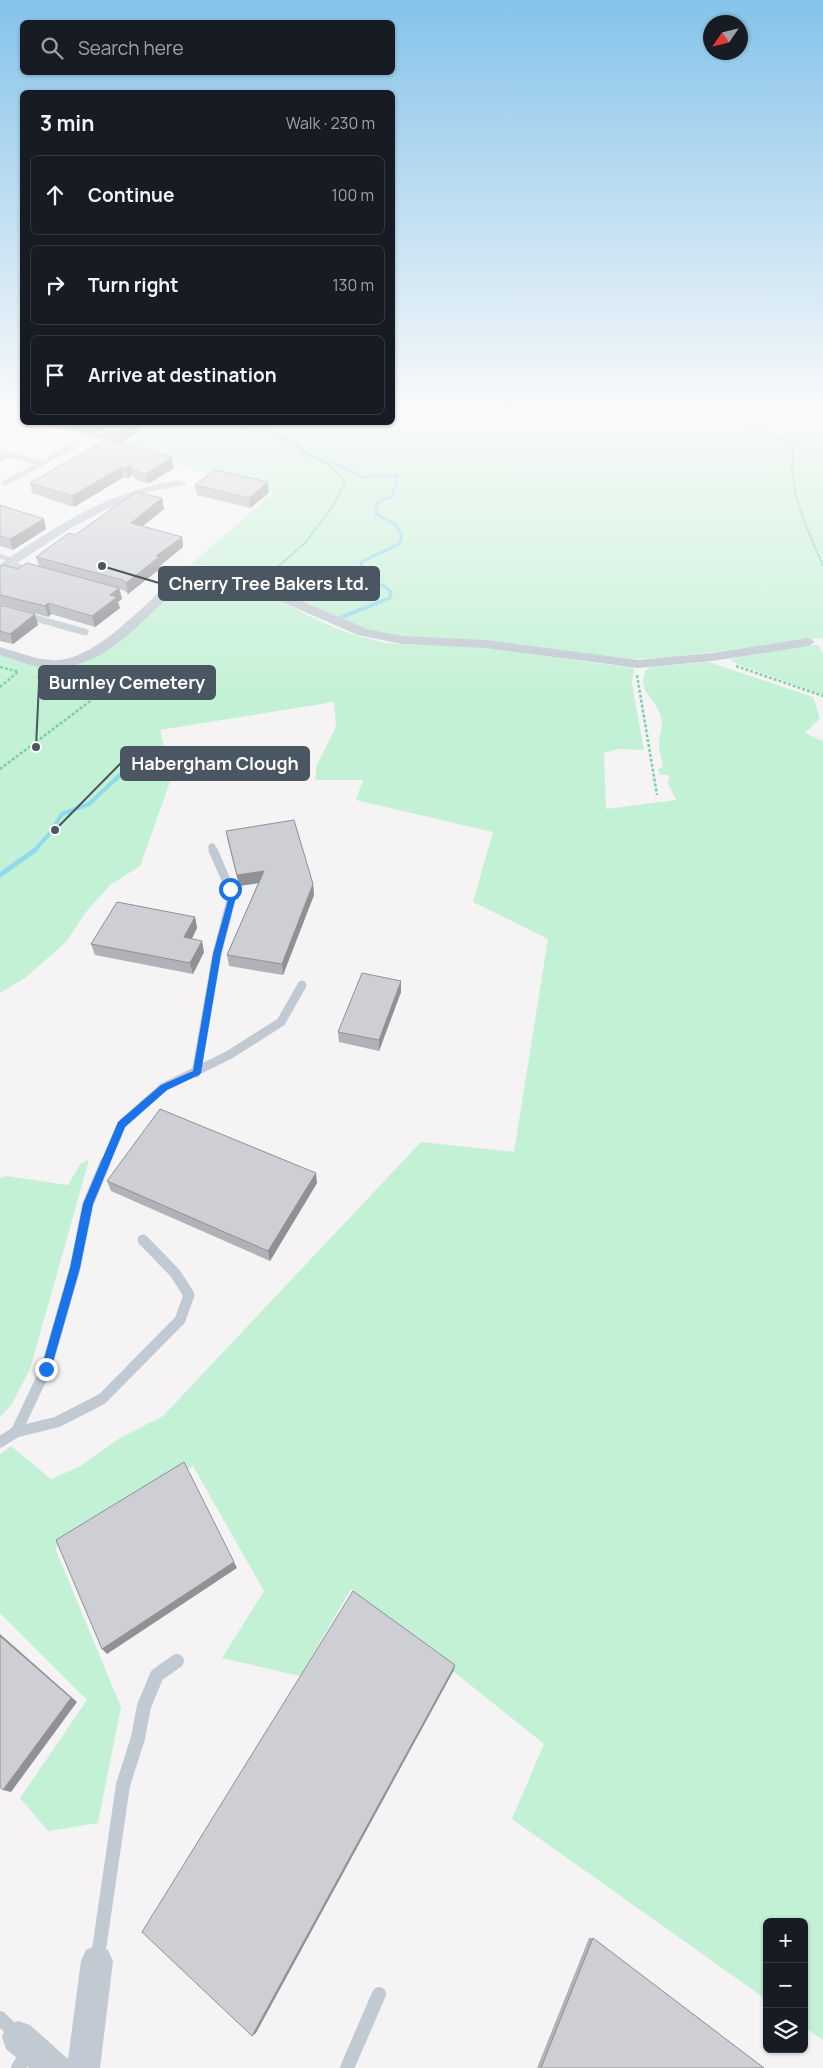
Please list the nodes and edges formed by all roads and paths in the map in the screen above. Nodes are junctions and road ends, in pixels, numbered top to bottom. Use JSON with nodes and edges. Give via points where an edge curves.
{"nodes":[{"id":1,"x":105,"y":506,"type":"edge"},
{"id":2,"x":333,"y":506,"type":"edge"},
{"id":3,"x":798,"y":506,"type":"edge"},
{"id":4,"x":0,"y":556,"type":"edge"},
{"id":5,"x":8,"y":565,"type":"edge"},
{"id":6,"x":823,"y":566,"type":"edge"},
{"id":7,"x":38,"y":572,"type":"edge"},
{"id":8,"x":255,"y":586,"type":"junction"},
{"id":9,"x":19,"y":614,"type":"edge"},
{"id":10,"x":85,"y":632,"type":"dead end"},
{"id":11,"x":808,"y":642,"type":"dead end"},
{"id":12,"x":0,"y":651,"type":"edge"},
{"id":13,"x":712,"y":657,"type":"junction"},
{"id":14,"x":638,"y":664,"type":"junction"},
{"id":15,"x":0,"y":667,"type":"edge"},
{"id":16,"x":18,"y":672,"type":"junction"},
{"id":17,"x":27,"y":674,"type":"dead end"},
{"id":18,"x":36,"y":676,"type":"dead end"},
{"id":19,"x":0,"y":687,"type":"edge"},
{"id":20,"x":823,"y":696,"type":"edge"},
{"id":21,"x":0,"y":769,"type":"edge"},
{"id":22,"x":657,"y":795,"type":"dead end"},
{"id":23,"x":212,"y":847,"type":"dead end"},
{"id":24,"x":302,"y":985,"type":"dead end"},
{"id":25,"x":196,"y":1073,"type":"junction"},
{"id":26,"x":143,"y":1240,"type":"dead end"},
{"id":27,"x":16,"y":1432,"type":"junction"},
{"id":28,"x":0,"y":1442,"type":"edge"},
{"id":29,"x":177,"y":1661,"type":"dead end"},
{"id":30,"x":97,"y":1961,"type":"joint"},
{"id":31,"x":379,"y":1994,"type":"dead end"},
{"id":32,"x":17,"y":2043,"type":"edge"},
{"id":33,"x":56,"y":2068,"type":"edge"},
{"id":34,"x":83,"y":2068,"type":"edge"},
{"id":35,"x":347,"y":2068,"type":"edge"}],
"edges":[{"from":1,"to":5,"type":"street","via":[[74,521]]},
{"from":2,"to":8,"type":"path","via":[[305,543]]},
{"from":3,"to":6,"type":"path"},
{"from":4,"to":5,"type":"lane"},
{"from":5,"to":7,"type":"lane"},
{"from":8,"to":12,"type":"street","via":[[221,571],[202,568],[179,580],[106,644],[75,660],[60,664],[43,662]]},
{"from":8,"to":14,"type":"street","via":[[363,632],[402,640],[486,644]]},
{"from":9,"to":10,"type":"lane"},
{"from":11,"to":13,"type":"street"},
{"from":13,"to":14,"type":"street"},
{"from":13,"to":20,"type":"path"},
{"from":14,"to":22,"type":"path","via":[[637,677]]},
{"from":15,"to":16,"type":"path"},
{"from":16,"to":17,"type":"path"},
{"from":16,"to":19,"type":"path"},
{"from":18,"to":21,"type":"path","via":[[101,693]]},
{"from":23,"to":25,"type":"lane","via":[[230,889],[231,900],[217,954]]},
{"from":24,"to":25,"type":"lane","via":[[281,1022]]},
{"from":25,"to":27,"type":"lane","via":[[164,1087],[122,1124],[88,1204],[75,1268],[46,1369]]},
{"from":26,"to":27,"type":"lane","via":[[176,1273],[189,1295],[180,1320],[102,1399],[57,1422]]},
{"from":27,"to":28,"type":"lane"},
{"from":29,"to":30,"type":"lane","via":[[157,1675],[144,1706],[123,1785]]},
{"from":30,"to":34,"type":"street"},
{"from":31,"to":35,"type":"lane"},
{"from":32,"to":33,"type":"street"}]}
